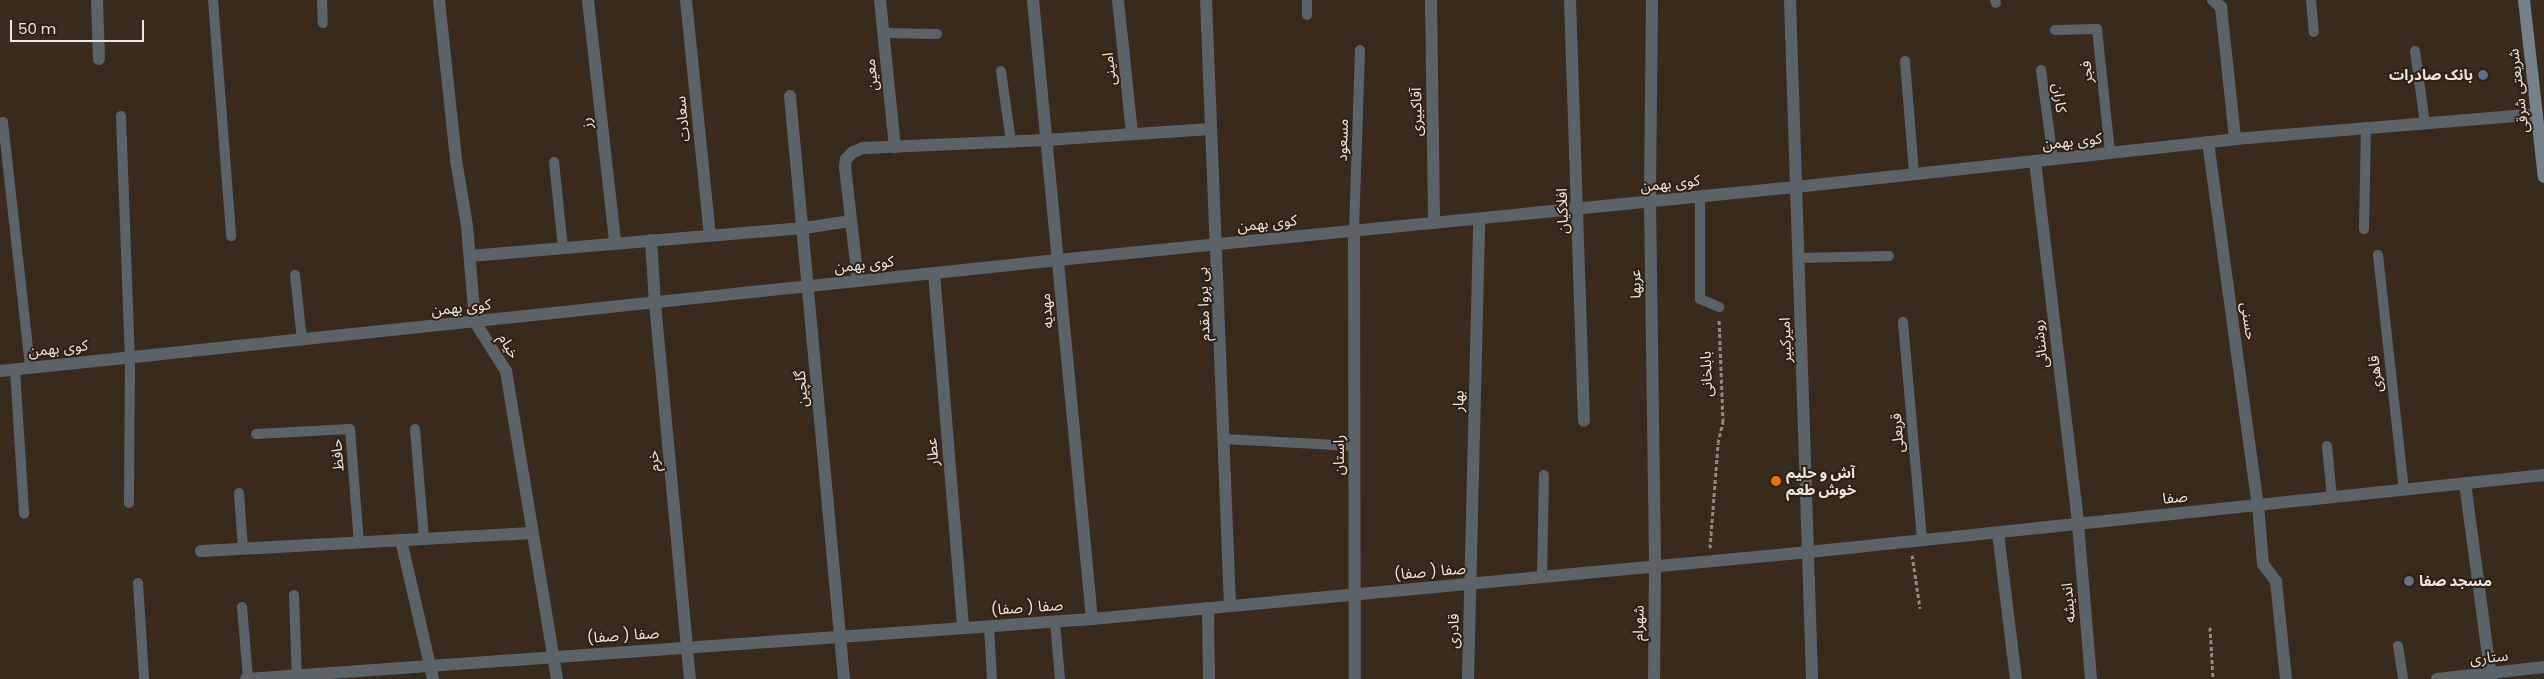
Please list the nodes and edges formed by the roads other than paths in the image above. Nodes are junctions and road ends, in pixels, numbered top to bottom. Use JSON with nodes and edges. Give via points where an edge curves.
{"nodes":[{"id":1,"x":97,"y":0,"type":"edge"},
{"id":2,"x":213,"y":0,"type":"edge"},
{"id":3,"x":322,"y":0,"type":"edge"},
{"id":4,"x":439,"y":0,"type":"edge"},
{"id":5,"x":588,"y":0,"type":"edge"},
{"id":6,"x":686,"y":0,"type":"edge"},
{"id":7,"x":880,"y":0,"type":"edge"},
{"id":8,"x":1033,"y":0,"type":"edge"},
{"id":9,"x":1118,"y":0,"type":"edge"},
{"id":10,"x":1206,"y":0,"type":"edge"},
{"id":11,"x":1307,"y":0,"type":"edge"},
{"id":12,"x":1431,"y":0,"type":"edge"},
{"id":13,"x":1570,"y":0,"type":"edge"},
{"id":14,"x":1652,"y":0,"type":"edge"},
{"id":15,"x":1790,"y":0,"type":"edge"},
{"id":16,"x":2214,"y":0,"type":"edge"},
{"id":17,"x":2311,"y":0,"type":"edge"},
{"id":18,"x":2524,"y":0,"type":"edge"},
{"id":19,"x":1307,"y":15,"type":"dead end"},
{"id":20,"x":323,"y":23,"type":"dead end"},
{"id":21,"x":2055,"y":30,"type":"dead end"},
{"id":22,"x":2314,"y":32,"type":"dead end"},
{"id":23,"x":883,"y":33,"type":"junction"},
{"id":24,"x":937,"y":34,"type":"dead end"},
{"id":25,"x":1360,"y":50,"type":"dead end"},
{"id":26,"x":2415,"y":51,"type":"dead end"},
{"id":27,"x":99,"y":59,"type":"dead end"},
{"id":28,"x":1906,"y":61,"type":"dead end"},
{"id":29,"x":2041,"y":70,"type":"dead end"},
{"id":30,"x":1002,"y":71,"type":"dead end"},
{"id":31,"x":790,"y":96,"type":"dead end"},
{"id":32,"x":2537,"y":114,"type":"junction"},
{"id":33,"x":121,"y":116,"type":"dead end"},
{"id":34,"x":3,"y":122,"type":"dead end"},
{"id":35,"x":2425,"y":124,"type":"junction"},
{"id":36,"x":2366,"y":127,"type":"junction"},
{"id":37,"x":1211,"y":129,"type":"junction"},
{"id":38,"x":1132,"y":134,"type":"junction"},
{"id":39,"x":2235,"y":139,"type":"junction"},
{"id":40,"x":1046,"y":140,"type":"junction"},
{"id":41,"x":1011,"y":142,"type":"junction"},
{"id":42,"x":2208,"y":142,"type":"junction"},
{"id":43,"x":895,"y":147,"type":"junction"},
{"id":44,"x":2110,"y":153,"type":"junction"},
{"id":45,"x":2053,"y":159,"type":"junction"},
{"id":46,"x":2035,"y":161,"type":"junction"},
{"id":47,"x":554,"y":162,"type":"dead end"},
{"id":48,"x":1914,"y":174,"type":"junction"},
{"id":49,"x":2544,"y":177,"type":"edge"},
{"id":50,"x":1796,"y":187,"type":"junction"},
{"id":51,"x":1700,"y":197,"type":"junction"},
{"id":52,"x":1650,"y":202,"type":"junction"},
{"id":53,"x":1578,"y":209,"type":"junction"},
{"id":54,"x":1479,"y":219,"type":"junction"},
{"id":55,"x":851,"y":220,"type":"junction"},
{"id":56,"x":1434,"y":223,"type":"junction"},
{"id":57,"x":804,"y":228,"type":"junction"},
{"id":58,"x":2364,"y":228,"type":"dead end"},
{"id":59,"x":1354,"y":231,"type":"junction"},
{"id":60,"x":710,"y":235,"type":"junction"},
{"id":61,"x":230,"y":236,"type":"dead end"},
{"id":62,"x":651,"y":240,"type":"junction"},
{"id":63,"x":615,"y":242,"type":"junction"},
{"id":64,"x":1217,"y":245,"type":"junction"},
{"id":65,"x":563,"y":248,"type":"junction"},
{"id":66,"x":2378,"y":254,"type":"dead end"},
{"id":67,"x":470,"y":256,"type":"junction"},
{"id":68,"x":1889,"y":256,"type":"dead end"},
{"id":69,"x":1799,"y":258,"type":"junction"},
{"id":70,"x":1058,"y":260,"type":"junction"},
{"id":71,"x":934,"y":274,"type":"junction"},
{"id":72,"x":295,"y":275,"type":"dead end"},
{"id":73,"x":858,"y":281,"type":"junction"},
{"id":74,"x":808,"y":287,"type":"junction"},
{"id":75,"x":655,"y":302,"type":"junction"},
{"id":76,"x":1719,"y":307,"type":"road end"},
{"id":77,"x":475,"y":322,"type":"junction"},
{"id":78,"x":1903,"y":322,"type":"dead end"},
{"id":79,"x":302,"y":340,"type":"junction"},
{"id":80,"x":130,"y":357,"type":"junction"},
{"id":81,"x":30,"y":368,"type":"junction"},
{"id":82,"x":15,"y":369,"type":"junction"},
{"id":83,"x":0,"y":371,"type":"edge"},
{"id":84,"x":1584,"y":421,"type":"dead end"},
{"id":85,"x":415,"y":429,"type":"dead end"},
{"id":86,"x":256,"y":434,"type":"dead end"},
{"id":87,"x":1224,"y":439,"type":"junction"},
{"id":88,"x":1355,"y":446,"type":"junction"},
{"id":89,"x":2327,"y":446,"type":"dead end"},
{"id":90,"x":1544,"y":475,"type":"dead end"},
{"id":91,"x":2544,"y":475,"type":"edge"},
{"id":92,"x":2465,"y":483,"type":"junction"},
{"id":93,"x":2404,"y":489,"type":"junction"},
{"id":94,"x":239,"y":493,"type":"dead end"},
{"id":95,"x":2332,"y":497,"type":"junction"},
{"id":96,"x":129,"y":503,"type":"dead end"},
{"id":97,"x":2258,"y":505,"type":"junction"},
{"id":98,"x":24,"y":514,"type":"dead end"},
{"id":99,"x":2078,"y":524,"type":"junction"},
{"id":100,"x":1998,"y":532,"type":"junction"},
{"id":101,"x":532,"y":533,"type":"junction"},
{"id":102,"x":424,"y":539,"type":"junction"},
{"id":103,"x":401,"y":540,"type":"junction"},
{"id":104,"x":1916,"y":541,"type":"junction"},
{"id":105,"x":358,"y":542,"type":"junction"},
{"id":106,"x":243,"y":549,"type":"junction"},
{"id":107,"x":201,"y":551,"type":"dead end"},
{"id":108,"x":1809,"y":552,"type":"junction"},
{"id":109,"x":1655,"y":567,"type":"junction"},
{"id":110,"x":1542,"y":577,"type":"junction"},
{"id":111,"x":138,"y":583,"type":"dead end"},
{"id":112,"x":1469,"y":584,"type":"junction"},
{"id":113,"x":1356,"y":594,"type":"junction"},
{"id":114,"x":294,"y":595,"type":"dead end"},
{"id":115,"x":1230,"y":606,"type":"junction"},
{"id":116,"x":242,"y":607,"type":"dead end"},
{"id":117,"x":1208,"y":608,"type":"junction"},
{"id":118,"x":1092,"y":619,"type":"junction"},
{"id":119,"x":1055,"y":622,"type":"junction"},
{"id":120,"x":988,"y":626,"type":"junction"},
{"id":121,"x":963,"y":628,"type":"junction"},
{"id":122,"x":840,"y":636,"type":"junction"},
{"id":123,"x":2398,"y":646,"type":"dead end"},
{"id":124,"x":687,"y":647,"type":"junction"},
{"id":125,"x":552,"y":657,"type":"junction"},
{"id":126,"x":429,"y":665,"type":"junction"},
{"id":127,"x":2544,"y":667,"type":"edge"},
{"id":128,"x":2491,"y":676,"type":"edge"},
{"id":129,"x":297,"y":677,"type":"edge"},
{"id":130,"x":144,"y":679,"type":"edge"},
{"id":131,"x":247,"y":679,"type":"edge"},
{"id":132,"x":433,"y":679,"type":"edge"},
{"id":133,"x":556,"y":679,"type":"edge"},
{"id":134,"x":690,"y":679,"type":"edge"},
{"id":135,"x":844,"y":679,"type":"edge"},
{"id":136,"x":992,"y":679,"type":"edge"},
{"id":137,"x":1060,"y":679,"type":"edge"},
{"id":138,"x":1209,"y":679,"type":"edge"},
{"id":139,"x":1356,"y":679,"type":"edge"},
{"id":140,"x":1468,"y":679,"type":"edge"},
{"id":141,"x":1654,"y":679,"type":"edge"},
{"id":142,"x":1812,"y":679,"type":"edge"},
{"id":143,"x":2016,"y":679,"type":"edge"},
{"id":144,"x":2091,"y":679,"type":"edge"},
{"id":145,"x":2286,"y":679,"type":"edge"},
{"id":146,"x":2403,"y":679,"type":"edge"},
{"id":147,"x":2438,"y":679,"type":"edge"}],
"edges":[{"from":1,"to":27,"type":"street"},
{"from":2,"to":61,"type":"lane"},
{"from":3,"to":20,"type":"lane"},
{"from":4,"to":67,"type":"street","name":"خیام"},
{"from":5,"to":63,"type":"street","name":"رز"},
{"from":6,"to":60,"type":"street","name":"سعادت"},
{"from":7,"to":23,"type":"street","name":"معین"},
{"from":8,"to":40,"type":"street","name":"مهدیه"},
{"from":9,"to":38,"type":"street","name":"امینی"},
{"from":10,"to":37,"type":"street","name":"بی پروا مقدم"},
{"from":11,"to":19,"type":"lane"},
{"from":12,"to":56,"type":"street","name":"آقاکبیری"},
{"from":13,"to":53,"type":"street","name":"افلاکیان"},
{"from":14,"to":52,"type":"street","name":"عربها"},
{"from":15,"to":50,"type":"street","name":"امیرکبیر"},
{"from":16,"to":39,"type":"street","via":[[2221,7]]},
{"from":17,"to":22,"type":"lane"},
{"from":18,"to":32,"type":"main road","name":"شریعتی شرقی"},
{"from":21,"to":44,"type":"lane","name":"فجر","via":[[2097,29]]},
{"from":23,"to":24,"type":"lane"},
{"from":23,"to":43,"type":"street","name":"معین"},
{"from":25,"to":59,"type":"lane","name":"مسعود"},
{"from":26,"to":35,"type":"lane"},
{"from":28,"to":48,"type":"lane"},
{"from":29,"to":45,"type":"lane","name":"کاران"},
{"from":30,"to":41,"type":"lane"},
{"from":31,"to":57,"type":"street","name":"گلچین"},
{"from":32,"to":35,"type":"street","name":"کوی بهمن"},
{"from":32,"to":49,"type":"main road","name":"شریعتی شرقی"},
{"from":33,"to":80,"type":"lane"},
{"from":34,"to":81,"type":"lane"},
{"from":35,"to":36,"type":"street","name":"کوی بهمن"},
{"from":36,"to":39,"type":"street","name":"کوی بهمن"},
{"from":36,"to":58,"type":"lane"},
{"from":37,"to":38,"type":"street"},
{"from":37,"to":64,"type":"street","name":"بی پروا مقدم"},
{"from":38,"to":40,"type":"street"},
{"from":39,"to":42,"type":"street","name":"کوی بهمن"},
{"from":40,"to":41,"type":"street"},
{"from":40,"to":70,"type":"street","name":"مهدیه"},
{"from":41,"to":43,"type":"street"},
{"from":42,"to":44,"type":"street","name":"کوی بهمن"},
{"from":42,"to":97,"type":"street","name":"حسنی"},
{"from":43,"to":55,"type":"street","via":[[863,148],[846,159]]},
{"from":44,"to":45,"type":"street","name":"کوی بهمن"},
{"from":45,"to":46,"type":"street","name":"کوی بهمن"},
{"from":46,"to":48,"type":"street","name":"کوی بهمن"},
{"from":46,"to":99,"type":"street","name":"روشنائی"},
{"from":47,"to":65,"type":"lane"},
{"from":48,"to":50,"type":"street","name":"کوی بهمن"},
{"from":50,"to":51,"type":"street","name":"کوی بهمن"},
{"from":50,"to":69,"type":"street","name":"امیرکبیر"},
{"from":51,"to":52,"type":"street","name":"کوی بهمن"},
{"from":51,"to":76,"type":"lane","via":[[1700,299]]},
{"from":52,"to":53,"type":"street","name":"کوی بهمن"},
{"from":52,"to":109,"type":"street","name":"عربها"},
{"from":53,"to":54,"type":"street","name":"کوی بهمن"},
{"from":53,"to":84,"type":"street","name":"افلاکیان"},
{"from":54,"to":56,"type":"street","name":"کوی بهمن"},
{"from":54,"to":112,"type":"street","name":"بهار"},
{"from":55,"to":57,"type":"street"},
{"from":55,"to":73,"type":"street"},
{"from":56,"to":59,"type":"street","name":"کوی بهمن"},
{"from":57,"to":60,"type":"street"},
{"from":57,"to":74,"type":"street","name":"گلچین"},
{"from":59,"to":64,"type":"street","name":"کوی بهمن"},
{"from":59,"to":88,"type":"street","name":"راستان"},
{"from":60,"to":62,"type":"street"},
{"from":62,"to":63,"type":"street"},
{"from":62,"to":75,"type":"street","name":"خرم"},
{"from":63,"to":65,"type":"street"},
{"from":64,"to":70,"type":"street","name":"کوی بهمن"},
{"from":64,"to":87,"type":"street","name":"بی پروا مقدم"},
{"from":65,"to":67,"type":"street"},
{"from":66,"to":93,"type":"lane","name":"قاهری"},
{"from":67,"to":77,"type":"street","name":"خیام"},
{"from":68,"to":69,"type":"lane"},
{"from":69,"to":108,"type":"street","name":"امیرکبیر"},
{"from":70,"to":71,"type":"street","name":"کوی بهمن"},
{"from":70,"to":118,"type":"street","name":"مهدیه"},
{"from":71,"to":73,"type":"street","name":"کوی بهمن"},
{"from":71,"to":121,"type":"street","name":"عطار"},
{"from":72,"to":79,"type":"lane"},
{"from":73,"to":74,"type":"street","name":"کوی بهمن"},
{"from":74,"to":75,"type":"street","name":"کوی بهمن"},
{"from":74,"to":122,"type":"street","name":"گلچین"},
{"from":75,"to":77,"type":"street","name":"کوی بهمن"},
{"from":75,"to":124,"type":"street","name":"خرم"},
{"from":77,"to":79,"type":"street","name":"کوی بهمن"},
{"from":77,"to":101,"type":"street","name":"خیام","via":[[506,371]]},
{"from":78,"to":104,"type":"lane","name":"قربعلی"},
{"from":79,"to":80,"type":"street","name":"کوی بهمن"},
{"from":80,"to":81,"type":"street","name":"کوی بهمن"},
{"from":80,"to":96,"type":"lane"},
{"from":81,"to":82,"type":"street","name":"کوی بهمن"},
{"from":82,"to":83,"type":"street","name":"کوی بهمن"},
{"from":82,"to":98,"type":"lane"},
{"from":85,"to":102,"type":"lane"},
{"from":86,"to":105,"type":"lane","name":"حافظ","via":[[350,429]]},
{"from":87,"to":88,"type":"lane"},
{"from":87,"to":115,"type":"street","name":"بی پروا مقدم"},
{"from":88,"to":113,"type":"street","name":"راستان"},
{"from":89,"to":95,"type":"lane"},
{"from":90,"to":110,"type":"lane"},
{"from":91,"to":92,"type":"street","name":"صفا"},
{"from":92,"to":93,"type":"street","name":"صفا"},
{"from":92,"to":128,"type":"street"},
{"from":93,"to":95,"type":"street","name":"صفا"},
{"from":94,"to":106,"type":"lane"},
{"from":95,"to":97,"type":"street","name":"صفا"},
{"from":97,"to":99,"type":"street","name":"صفا"},
{"from":97,"to":145,"type":"street","name":"حسنی","via":[[2263,564],[2276,581]]},
{"from":99,"to":100,"type":"street","name":"صفا"},
{"from":99,"to":144,"type":"street","name":"اندیشه"},
{"from":100,"to":104,"type":"street","name":"صفا"},
{"from":100,"to":143,"type":"street"},
{"from":101,"to":102,"type":"street"},
{"from":101,"to":125,"type":"street","name":"خیام"},
{"from":102,"to":103,"type":"street"},
{"from":103,"to":105,"type":"street"},
{"from":103,"to":126,"type":"street"},
{"from":104,"to":108,"type":"street","name":"صفا"},
{"from":105,"to":106,"type":"street"},
{"from":106,"to":107,"type":"street"},
{"from":108,"to":109,"type":"street","name":"صفا ( صفا)"},
{"from":108,"to":142,"type":"street","name":"امیرکبیر"},
{"from":109,"to":110,"type":"street","name":"صفا ( صفا)"},
{"from":109,"to":141,"type":"street","name":"شهرام"},
{"from":110,"to":112,"type":"street","name":"صفا ( صفا)"},
{"from":111,"to":130,"type":"lane"},
{"from":112,"to":113,"type":"street","name":"صفا ( صفا)"},
{"from":112,"to":140,"type":"street","name":"قادری"},
{"from":113,"to":115,"type":"street","name":"صفا ( صفا)"},
{"from":113,"to":139,"type":"street","name":"راستان"},
{"from":114,"to":129,"type":"lane"},
{"from":115,"to":117,"type":"street","name":"صفا ( صفا)"},
{"from":116,"to":131,"type":"lane"},
{"from":117,"to":118,"type":"street","name":"صفا ( صفا)"},
{"from":117,"to":138,"type":"street"},
{"from":118,"to":119,"type":"street","name":"صفا ( صفا)"},
{"from":119,"to":120,"type":"street","name":"صفا ( صفا)"},
{"from":119,"to":137,"type":"lane"},
{"from":120,"to":121,"type":"street","name":"صفا ( صفا)"},
{"from":120,"to":136,"type":"lane"},
{"from":121,"to":122,"type":"street","name":"صفا ( صفا)"},
{"from":122,"to":124,"type":"street","name":"صفا ( صفا)"},
{"from":122,"to":135,"type":"street","name":"گلچین"},
{"from":123,"to":146,"type":"lane"},
{"from":124,"to":125,"type":"street","name":"صفا ( صفا)"},
{"from":124,"to":134,"type":"street","name":"خرم"},
{"from":125,"to":126,"type":"street","name":"صفا ( صفا)"},
{"from":125,"to":133,"type":"street","name":"خیام"},
{"from":126,"to":129,"type":"street","name":"صفا ( صفا)"},
{"from":126,"to":132,"type":"street"},
{"from":127,"to":128,"type":"street","name":"ستاری"},
{"from":128,"to":147,"type":"street","name":"ستاری"},
{"from":129,"to":131,"type":"street","name":"صفا ( صفا)"}]}
